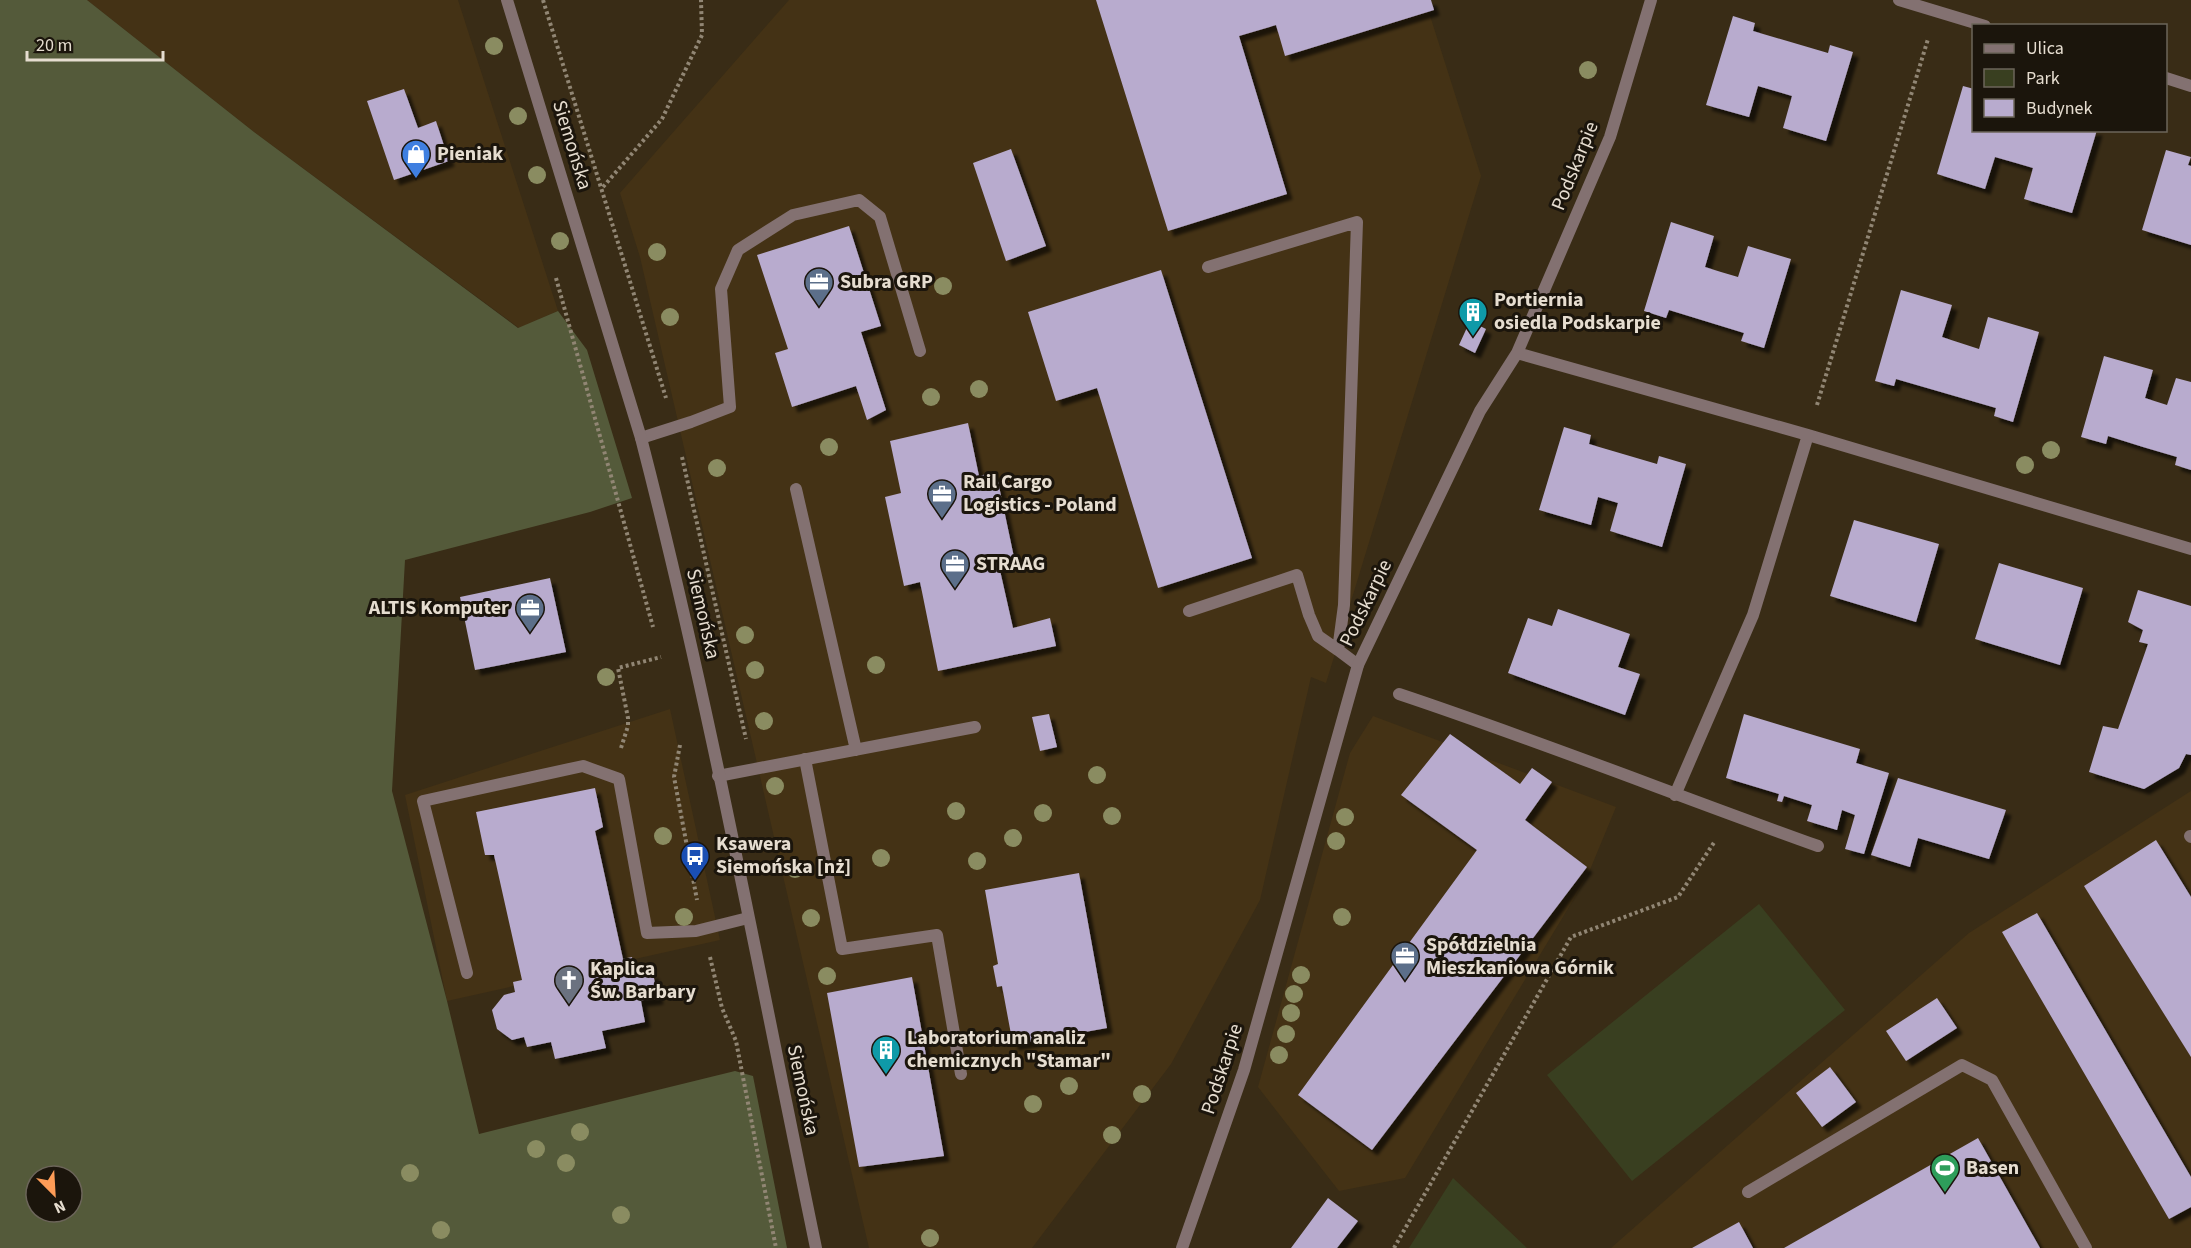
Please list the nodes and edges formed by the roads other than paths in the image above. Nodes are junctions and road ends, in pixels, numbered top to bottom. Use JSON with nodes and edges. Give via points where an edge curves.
{"nodes":[{"id":1,"x":507,"y":0,"type":"edge"},
{"id":2,"x":1651,"y":0,"type":"edge"},
{"id":3,"x":1899,"y":0,"type":"edge"},
{"id":4,"x":1979,"y":24,"type":"edge"},
{"id":5,"x":2167,"y":78,"type":"edge"},
{"id":6,"x":2191,"y":85,"type":"edge"},
{"id":7,"x":1208,"y":267,"type":"dead end"},
{"id":8,"x":920,"y":351,"type":"dead end"},
{"id":9,"x":1517,"y":353,"type":"junction"},
{"id":10,"x":1808,"y":435,"type":"junction"},
{"id":11,"x":641,"y":438,"type":"junction"},
{"id":12,"x":796,"y":489,"type":"dead end"},
{"id":13,"x":2191,"y":549,"type":"edge"},
{"id":14,"x":1189,"y":612,"type":"dead end"},
{"id":15,"x":1338,"y":650,"type":"junction"},
{"id":16,"x":1358,"y":665,"type":"junction"},
{"id":17,"x":1399,"y":694,"type":"dead end"},
{"id":18,"x":975,"y":727,"type":"dead end"},
{"id":19,"x":856,"y":750,"type":"junction"},
{"id":20,"x":805,"y":759,"type":"junction"},
{"id":21,"x":718,"y":776,"type":"junction"},
{"id":22,"x":1675,"y":795,"type":"junction"},
{"id":23,"x":1818,"y":846,"type":"dead end"},
{"id":24,"x":748,"y":918,"type":"junction"},
{"id":25,"x":467,"y":973,"type":"dead end"},
{"id":26,"x":962,"y":1074,"type":"dead end"},
{"id":27,"x":1748,"y":1192,"type":"dead end"},
{"id":28,"x":816,"y":1248,"type":"edge"},
{"id":29,"x":1182,"y":1248,"type":"edge"},
{"id":30,"x":2086,"y":1248,"type":"edge"}],
"edges":[{"from":1,"to":11,"type":"street","name":"Siemońska"},
{"from":2,"to":9,"type":"street","name":"Podskarpie","via":[[1610,137]]},
{"from":3,"to":4,"type":"street"},
{"from":5,"to":6,"type":"street"},
{"from":7,"to":15,"type":"street","via":[[1357,222],[1344,605]]},
{"from":8,"to":11,"type":"street","via":[[880,217],[859,200],[793,215],[738,250],[721,289],[730,407]]},
{"from":9,"to":10,"type":"street"},
{"from":9,"to":16,"type":"street","name":"Podskarpie","via":[[1480,411]]},
{"from":10,"to":13,"type":"street"},
{"from":10,"to":22,"type":"street","via":[[1753,615]]},
{"from":11,"to":21,"type":"street","name":"Siemońska"},
{"from":12,"to":19,"type":"street"},
{"from":14,"to":15,"type":"street","via":[[1297,575],[1318,636]]},
{"from":15,"to":16,"type":"street"},
{"from":16,"to":29,"type":"street","name":"Podskarpie","via":[[1244,1070]]},
{"from":17,"to":22,"type":"street","via":[[1500,727]]},
{"from":18,"to":19,"type":"street"},
{"from":19,"to":20,"type":"street"},
{"from":20,"to":21,"type":"street"},
{"from":20,"to":26,"type":"street","via":[[842,949],[937,934]]},
{"from":21,"to":24,"type":"street","name":"Siemońska"},
{"from":22,"to":23,"type":"street"},
{"from":24,"to":25,"type":"street","via":[[703,929],[647,933],[619,779],[583,766],[423,801]]},
{"from":24,"to":28,"type":"street","name":"Siemońska"},
{"from":27,"to":30,"type":"street","via":[[1962,1065],[1992,1080]]}]}
